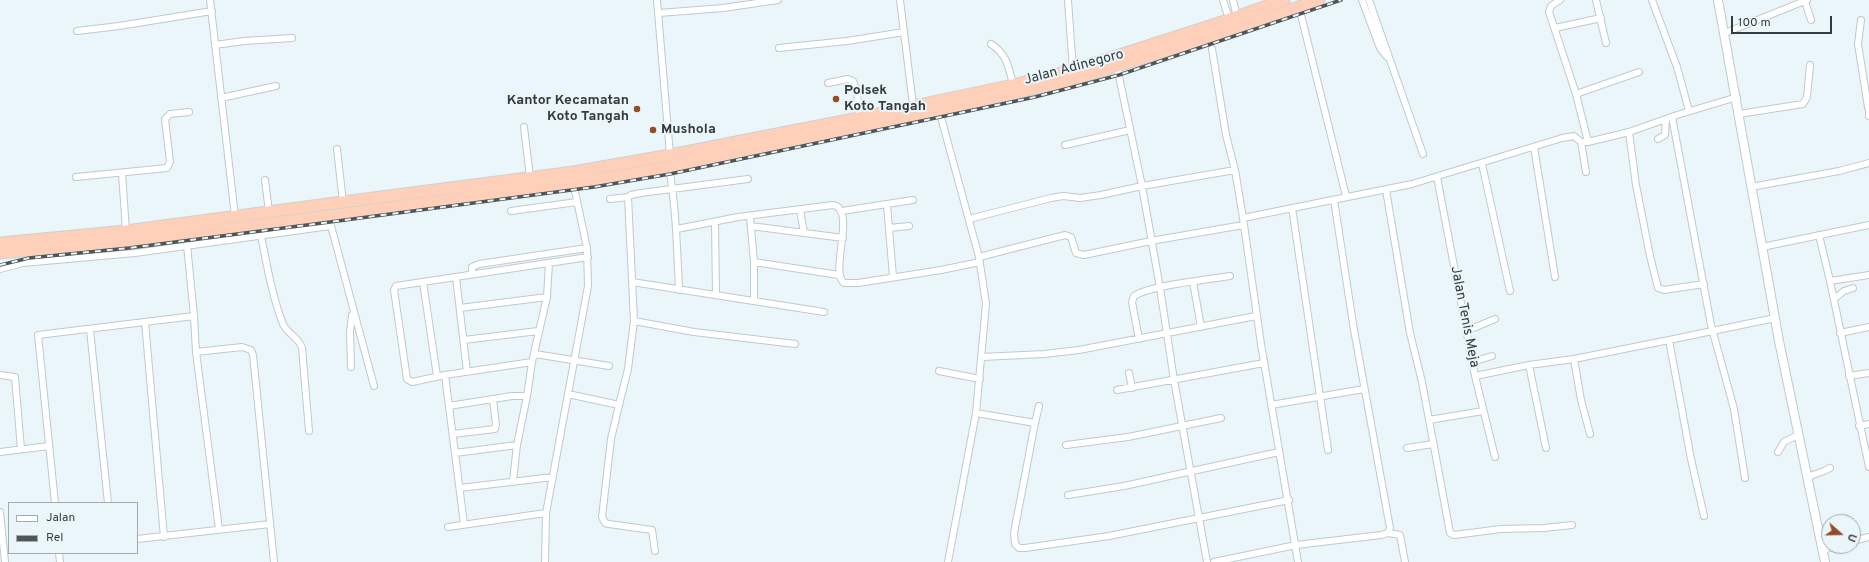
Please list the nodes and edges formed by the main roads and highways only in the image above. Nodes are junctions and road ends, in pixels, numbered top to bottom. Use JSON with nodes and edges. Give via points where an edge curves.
{"nodes":[{"id":1,"x":1284,"y":0,"type":"edge"},
{"id":2,"x":1319,"y":0,"type":"edge"},
{"id":3,"x":1218,"y":29,"type":"junction"},
{"id":4,"x":1198,"y":36,"type":"junction"},
{"id":5,"x":435,"y":190,"type":"junction"},
{"id":6,"x":421,"y":192,"type":"junction"},
{"id":7,"x":437,"y":202,"type":"junction"},
{"id":8,"x":423,"y":203,"type":"junction"},
{"id":9,"x":0,"y":243,"type":"edge"},
{"id":10,"x":0,"y":253,"type":"edge"}],
"edges":[{"from":1,"to":3,"type":"highway","via":[[1233,18]]},
{"from":2,"to":3,"type":"highway"},
{"from":3,"to":4,"type":"highway"},
{"from":4,"to":5,"type":"highway","name":"Jalan Adinegoro","via":[[1012,85],[859,118],[574,172]]},
{"from":4,"to":7,"type":"highway","via":[[1117,67],[1065,82],[939,110],[669,167]]},
{"from":5,"to":6,"type":"highway","name":"Jalan Adinegoro"},
{"from":5,"to":7,"type":"highway"},
{"from":6,"to":8,"type":"highway"},
{"from":6,"to":9,"type":"highway","name":"Jalan Adinegoro","via":[[126,231]]},
{"from":7,"to":8,"type":"highway"},
{"from":8,"to":10,"type":"highway","via":[[330,221]]}]}
